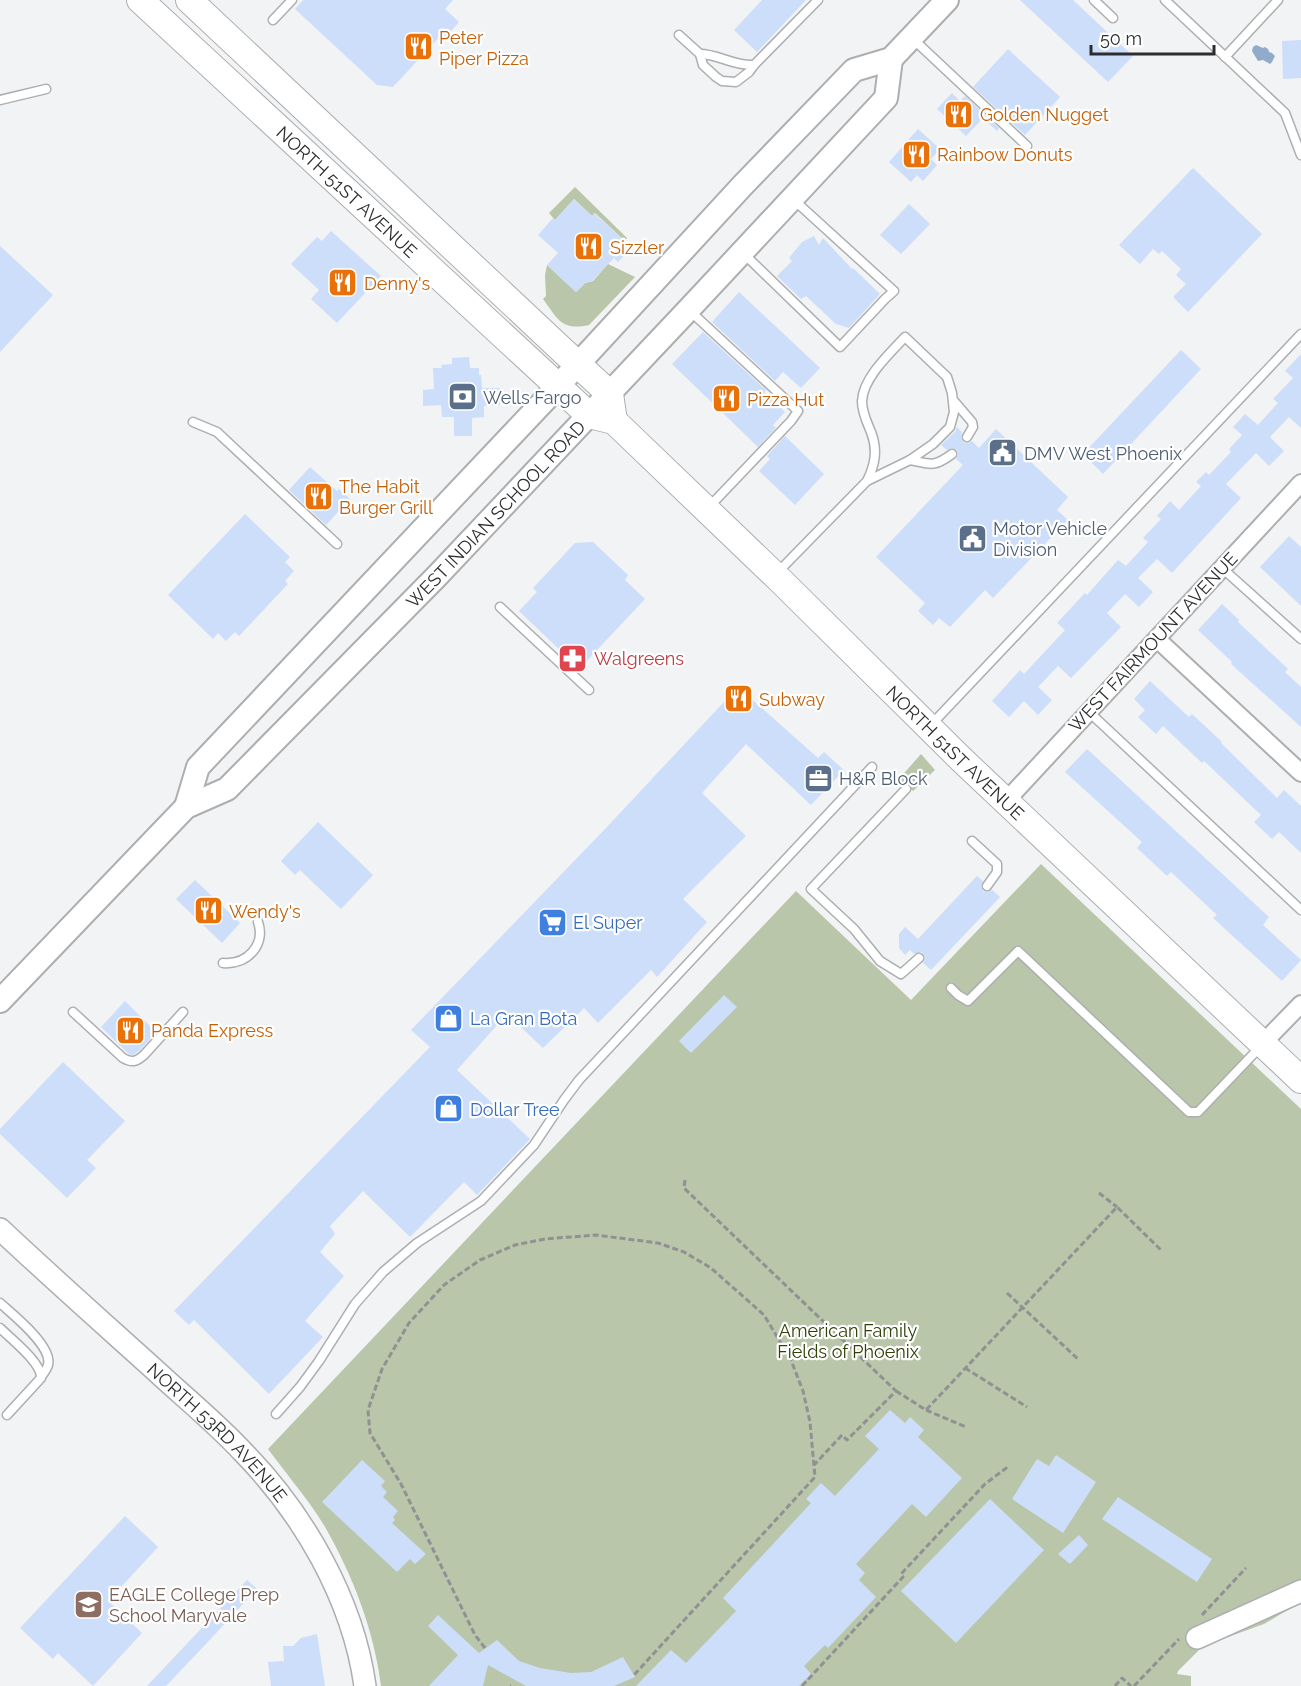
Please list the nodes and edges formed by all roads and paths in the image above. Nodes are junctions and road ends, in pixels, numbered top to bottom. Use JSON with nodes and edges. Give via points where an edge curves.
{"nodes":[{"id":1,"x":189,"y":0,"type":"edge"},
{"id":2,"x":292,"y":0,"type":"edge"},
{"id":3,"x":818,"y":0,"type":"edge"},
{"id":4,"x":947,"y":0,"type":"edge"},
{"id":5,"x":1094,"y":0,"type":"edge"},
{"id":6,"x":1165,"y":0,"type":"edge"},
{"id":7,"x":1278,"y":0,"type":"edge"},
{"id":8,"x":145,"y":2,"type":"edge"},
{"id":9,"x":1113,"y":18,"type":"dead end"},
{"id":10,"x":273,"y":20,"type":"dead end"},
{"id":11,"x":679,"y":35,"type":"dead end"},
{"id":12,"x":911,"y":38,"type":"junction"},
{"id":13,"x":700,"y":54,"type":"junction"},
{"id":14,"x":1225,"y":57,"type":"junction"},
{"id":15,"x":891,"y":59,"type":"junction"},
{"id":16,"x":754,"y":65,"type":"junction"},
{"id":17,"x":46,"y":89,"type":"dead end"},
{"id":18,"x":0,"y":100,"type":"edge"},
{"id":19,"x":1027,"y":146,"type":"dead end"},
{"id":20,"x":1301,"y":155,"type":"edge"},
{"id":21,"x":792,"y":198,"type":"junction"},
{"id":22,"x":742,"y":252,"type":"junction"},
{"id":23,"x":689,"y":309,"type":"junction"},
{"id":24,"x":1301,"y":334,"type":"edge"},
{"id":25,"x":577,"y":365,"type":"junction"},
{"id":26,"x":558,"y":386,"type":"junction"},
{"id":27,"x":610,"y":394,"type":"junction"},
{"id":28,"x":953,"y":400,"type":"junction"},
{"id":29,"x":589,"y":415,"type":"junction"},
{"id":30,"x":614,"y":421,"type":"junction"},
{"id":31,"x":193,"y":422,"type":"dead end"},
{"id":32,"x":967,"y":437,"type":"dead end"},
{"id":33,"x":952,"y":454,"type":"dead end"},
{"id":34,"x":910,"y":460,"type":"junction"},
{"id":35,"x":867,"y":481,"type":"junction"},
{"id":36,"x":1298,"y":491,"type":"edge"},
{"id":37,"x":707,"y":510,"type":"junction"},
{"id":38,"x":337,"y":544,"type":"dead end"},
{"id":39,"x":1222,"y":568,"type":"junction"},
{"id":40,"x":775,"y":575,"type":"junction"},
{"id":41,"x":500,"y":607,"type":"dead end"},
{"id":42,"x":1157,"y":639,"type":"junction"},
{"id":43,"x":1301,"y":639,"type":"edge"},
{"id":44,"x":589,"y":690,"type":"dead end"},
{"id":45,"x":1089,"y":712,"type":"junction"},
{"id":46,"x":930,"y":727,"type":"junction"},
{"id":47,"x":872,"y":767,"type":"dead end"},
{"id":48,"x":1301,"y":773,"type":"edge"},
{"id":49,"x":906,"y":789,"type":"dead end"},
{"id":50,"x":1006,"y":801,"type":"junction"},
{"id":51,"x":186,"y":807,"type":"junction"},
{"id":52,"x":972,"y":841,"type":"dead end"},
{"id":53,"x":987,"y":886,"type":"dead end"},
{"id":54,"x":1301,"y":910,"type":"edge"},
{"id":55,"x":258,"y":922,"type":"dead end"},
{"id":56,"x":919,"y":958,"type":"dead end"},
{"id":57,"x":224,"y":963,"type":"dead end"},
{"id":58,"x":951,"y":988,"type":"dead end"},
{"id":59,"x":0,"y":1001,"type":"edge"},
{"id":60,"x":1301,"y":1004,"type":"edge"},
{"id":61,"x":73,"y":1012,"type":"dead end"},
{"id":62,"x":183,"y":1012,"type":"dead end"},
{"id":63,"x":1263,"y":1043,"type":"junction"},
{"id":64,"x":1301,"y":1080,"type":"edge"},
{"id":65,"x":685,"y":1180,"type":"dead end"},
{"id":66,"x":1099,"y":1193,"type":"dead end"},
{"id":67,"x":1117,"y":1207,"type":"junction"},
{"id":68,"x":0,"y":1229,"type":"edge"},
{"id":69,"x":1162,"y":1251,"type":"dead end"},
{"id":70,"x":1007,"y":1293,"type":"dead end"},
{"id":71,"x":0,"y":1303,"type":"edge"},
{"id":72,"x":1023,"y":1307,"type":"junction"},
{"id":73,"x":0,"y":1328,"type":"edge"},
{"id":74,"x":1079,"y":1360,"type":"dead end"},
{"id":75,"x":965,"y":1368,"type":"junction"},
{"id":76,"x":41,"y":1378,"type":"junction"},
{"id":77,"x":896,"y":1390,"type":"junction"},
{"id":78,"x":1027,"y":1407,"type":"dead end"},
{"id":79,"x":926,"y":1410,"type":"junction"},
{"id":80,"x":276,"y":1414,"type":"dead end"},
{"id":81,"x":7,"y":1415,"type":"dead end"},
{"id":82,"x":966,"y":1427,"type":"dead end"},
{"id":83,"x":814,"y":1465,"type":"junction"},
{"id":84,"x":1009,"y":1466,"type":"dead end"},
{"id":85,"x":1301,"y":1591,"type":"edge"},
{"id":86,"x":1197,"y":1638,"type":"dead end"},
{"id":87,"x":485,"y":1648,"type":"dead end"},
{"id":88,"x":634,"y":1675,"type":"dead end"},
{"id":89,"x":364,"y":1686,"type":"edge"},
{"id":90,"x":802,"y":1686,"type":"edge"},
{"id":91,"x":1115,"y":1686,"type":"edge"},
{"id":92,"x":1131,"y":1686,"type":"edge"}],
"edges":[{"from":1,"to":25,"type":"main road","name":"NORTH 51ST AVENUE"},
{"from":2,"to":10,"type":"lane"},
{"from":3,"to":16,"type":"lane"},
{"from":4,"to":12,"type":"main road","name":"WEST INDIAN SCHOOL ROAD"},
{"from":5,"to":9,"type":"lane"},
{"from":6,"to":14,"type":"lane"},
{"from":7,"to":14,"type":"lane"},
{"from":8,"to":26,"type":"main road","name":"NORTH 51ST AVENUE"},
{"from":11,"to":13,"type":"lane"},
{"from":12,"to":15,"type":"main road","name":"WEST INDIAN SCHOOL ROAD"},
{"from":12,"to":19,"type":"lane"},
{"from":13,"to":16,"type":"lane","via":[[743,66]]},
{"from":13,"to":16,"type":"lane","via":[[704,65],[722,81],[735,82]]},
{"from":14,"to":20,"type":"lane","via":[[1285,113]]},
{"from":15,"to":21,"type":"main road","name":"WEST INDIAN SCHOOL ROAD","via":[[885,98]]},
{"from":15,"to":25,"type":"main road","name":"WEST INDIAN SCHOOL ROAD","via":[[854,70]]},
{"from":17,"to":18,"type":"lane"},
{"from":21,"to":22,"type":"main road","name":"WEST INDIAN SCHOOL ROAD"},
{"from":21,"to":22,"type":"lane","via":[[894,291],[840,347]]},
{"from":22,"to":23,"type":"main road","name":"WEST INDIAN SCHOOL ROAD"},
{"from":23,"to":27,"type":"main road","name":"WEST INDIAN SCHOOL ROAD"},
{"from":23,"to":37,"type":"lane","via":[[797,410]]},
{"from":24,"to":46,"type":"lane"},
{"from":25,"to":26,"type":"main road","name":"WEST INDIAN SCHOOL ROAD"},
{"from":25,"to":27,"type":"main road","name":"NORTH 51ST AVENUE"},
{"from":26,"to":29,"type":"main road","name":"NORTH 51ST AVENUE"},
{"from":26,"to":51,"type":"main road","name":"WEST INDIAN SCHOOL ROAD","via":[[198,767]]},
{"from":27,"to":29,"type":"main road","name":"WEST INDIAN SCHOOL ROAD"},
{"from":27,"to":30,"type":"main road"},
{"from":28,"to":32,"type":"lane","via":[[972,422]]},
{"from":28,"to":34,"type":"lane","via":[[950,427]]},
{"from":28,"to":35,"type":"lane","via":[[947,377],[905,337],[870,378],[862,400],[876,450]]},
{"from":29,"to":30,"type":"main road","name":"NORTH 51ST AVENUE"},
{"from":29,"to":51,"type":"main road","name":"WEST INDIAN SCHOOL ROAD","via":[[227,789]]},
{"from":30,"to":37,"type":"main road","name":"NORTH 51ST AVENUE"},
{"from":31,"to":38,"type":"lane","via":[[217,432]]},
{"from":33,"to":34,"type":"lane","via":[[931,465]]},
{"from":34,"to":35,"type":"lane"},
{"from":35,"to":40,"type":"lane"},
{"from":36,"to":39,"type":"street","name":"WEST FAIRMOUNT AVENUE"},
{"from":37,"to":40,"type":"main road","name":"NORTH 51ST AVENUE"},
{"from":39,"to":42,"type":"street","name":"WEST FAIRMOUNT AVENUE"},
{"from":39,"to":43,"type":"lane"},
{"from":40,"to":46,"type":"main road","name":"NORTH 51ST AVENUE"},
{"from":41,"to":44,"type":"lane"},
{"from":42,"to":45,"type":"street","name":"WEST FAIRMOUNT AVENUE"},
{"from":42,"to":48,"type":"street"},
{"from":45,"to":50,"type":"street","name":"WEST FAIRMOUNT AVENUE"},
{"from":45,"to":54,"type":"lane"},
{"from":46,"to":50,"type":"main road","name":"NORTH 51ST AVENUE"},
{"from":47,"to":80,"type":"lane","via":[[579,1080],[534,1145],[481,1201],[417,1243],[382,1272],[355,1304],[306,1379]]},
{"from":49,"to":56,"type":"lane","via":[[811,889],[890,968],[901,974]]},
{"from":50,"to":63,"type":"main road","name":"NORTH 51ST AVENUE"},
{"from":51,"to":59,"type":"main road","name":"WEST INDIAN SCHOOL ROAD"},
{"from":52,"to":53,"type":"lane","via":[[997,864],[997,872]]},
{"from":55,"to":57,"type":"lane","via":[[258,946],[240,962]]},
{"from":58,"to":63,"type":"lane","via":[[968,1001],[1018,951],[1193,1113]]},
{"from":60,"to":63,"type":"street"},
{"from":61,"to":62,"type":"lane","via":[[131,1062],[138,1061]]},
{"from":63,"to":64,"type":"main road","name":"NORTH 51ST AVENUE"},
{"from":65,"to":77,"type":"path","via":[[684,1188]]},
{"from":66,"to":67,"type":"path"},
{"from":67,"to":69,"type":"path"},
{"from":67,"to":72,"type":"path"},
{"from":68,"to":89,"type":"street","name":"NORTH 53RD AVENUE","via":[[229,1438],[269,1481],[319,1552],[334,1584],[355,1640]]},
{"from":70,"to":72,"type":"path"},
{"from":71,"to":76,"type":"lane","via":[[37,1338],[47,1355],[49,1364]]},
{"from":72,"to":74,"type":"path"},
{"from":72,"to":75,"type":"path"},
{"from":73,"to":76,"type":"lane","via":[[34,1362]]},
{"from":75,"to":78,"type":"path"},
{"from":75,"to":79,"type":"path"},
{"from":76,"to":81,"type":"lane"},
{"from":77,"to":79,"type":"path"},
{"from":77,"to":83,"type":"path","via":[[847,1440],[842,1435]]},
{"from":79,"to":82,"type":"path"},
{"from":83,"to":87,"type":"path","via":[[803,1390],[790,1360],[764,1315],[711,1268],[658,1243],[596,1235],[515,1245],[480,1260],[444,1285],[409,1323],[382,1370],[368,1410],[370,1433],[401,1484]]},
{"from":83,"to":88,"type":"path","via":[[815,1477]]},
{"from":84,"to":90,"type":"path","via":[[962,1509]]},
{"from":85,"to":86,"type":"street"},
{"from":91,"to":92,"type":"path","via":[[1122,1678]]}]}
